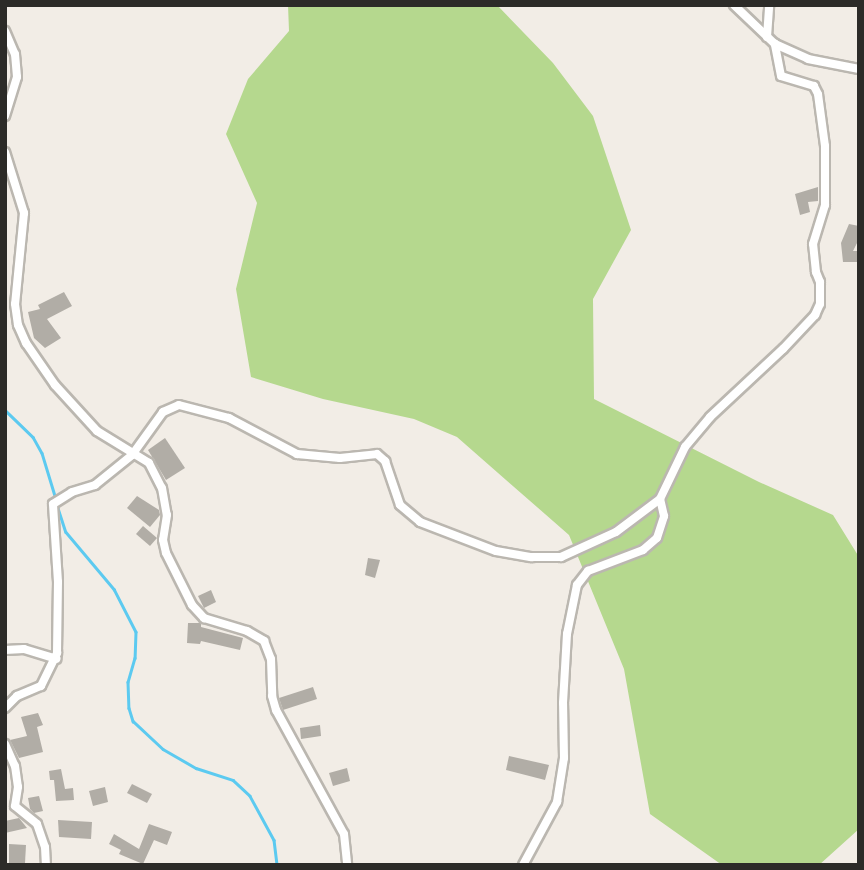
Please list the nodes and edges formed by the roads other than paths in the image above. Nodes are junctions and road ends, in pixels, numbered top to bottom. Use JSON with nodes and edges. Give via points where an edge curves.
{"nodes":[{"id":1,"x":734,"y":5,"type":"edge"},
{"id":2,"x":769,"y":5,"type":"edge"},
{"id":3,"x":5,"y":31,"type":"edge"},
{"id":4,"x":767,"y":37,"type":"junction"},
{"id":5,"x":775,"y":44,"type":"junction"},
{"id":6,"x":859,"y":69,"type":"edge"},
{"id":7,"x":5,"y":116,"type":"edge"},
{"id":8,"x":5,"y":152,"type":"edge"},
{"id":9,"x":132,"y":455,"type":"junction"},
{"id":10,"x":660,"y":499,"type":"junction"},
{"id":11,"x":5,"y":650,"type":"edge"},
{"id":12,"x":56,"y":659,"type":"junction"},
{"id":13,"x":5,"y":708,"type":"edge"},
{"id":14,"x":5,"y":744,"type":"edge"},
{"id":15,"x":46,"y":865,"type":"edge"},
{"id":16,"x":347,"y":865,"type":"edge"},
{"id":17,"x":523,"y":865,"type":"edge"}],
"edges":[{"from":1,"to":4,"type":"street"},
{"from":2,"to":4,"type":"street"},
{"from":3,"to":7,"type":"street","via":[[15,54],[17,77]]},
{"from":4,"to":5,"type":"street"},
{"from":5,"to":6,"type":"street","via":[[808,59]]},
{"from":5,"to":10,"type":"street","via":[[780,76],[814,86],[818,94],[825,146],[825,205],[813,244],[820,303],[815,315],[685,447]]},
{"from":8,"to":9,"type":"street","via":[[24,213],[15,304],[18,325],[55,385],[97,431]]},
{"from":9,"to":10,"type":"street","via":[[163,412],[179,405],[229,418],[297,454],[340,458],[377,454],[385,461],[400,505],[420,522],[496,551],[531,557],[561,557],[583,550],[617,532]]},
{"from":9,"to":12,"type":"street","via":[[95,485],[53,504]]},
{"from":9,"to":16,"type":"street","via":[[149,463],[162,488],[166,554],[192,605],[204,618],[264,641],[271,659],[276,710],[344,834]]},
{"from":10,"to":17,"type":"street","via":[[664,516],[657,538],[643,550],[588,571],[576,585],[568,634],[564,758],[557,802]]},
{"from":11,"to":12,"type":"street","via":[[24,649]]},
{"from":12,"to":13,"type":"street","via":[[41,685],[17,696]]},
{"from":14,"to":15,"type":"street","via":[[15,766],[15,806],[37,824]]}]}
